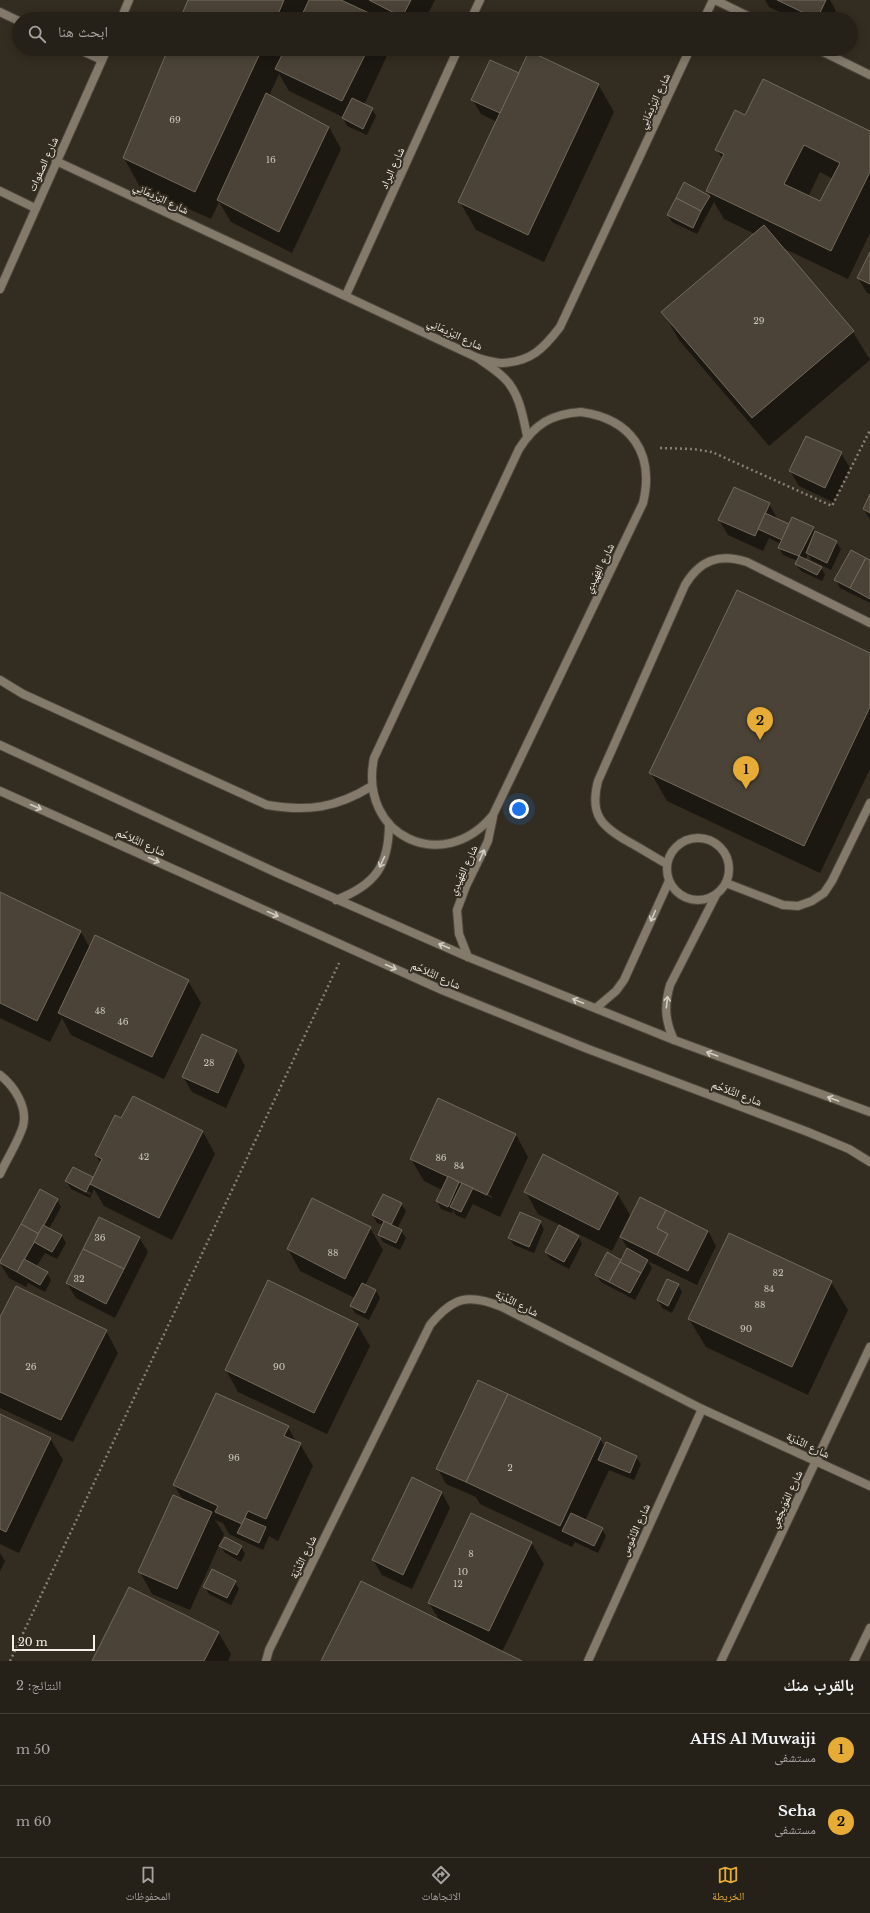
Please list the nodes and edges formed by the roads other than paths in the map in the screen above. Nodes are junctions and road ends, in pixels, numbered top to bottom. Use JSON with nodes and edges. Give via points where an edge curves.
{"nodes":[{"id":1,"x":129,"y":0,"type":"edge"},
{"id":2,"x":480,"y":0,"type":"edge"},
{"id":3,"x":714,"y":0,"type":"edge"},
{"id":4,"x":0,"y":12,"type":"edge"},
{"id":5,"x":124,"y":12,"type":"edge"},
{"id":6,"x":475,"y":12,"type":"edge"},
{"id":7,"x":708,"y":12,"type":"edge"},
{"id":8,"x":739,"y":12,"type":"edge"},
{"id":9,"x":12,"y":18,"type":"edge"},
{"id":10,"x":93,"y":56,"type":"edge"},
{"id":11,"x":104,"y":56,"type":"edge"},
{"id":12,"x":455,"y":56,"type":"edge"},
{"id":13,"x":687,"y":56,"type":"edge"},
{"id":14,"x":832,"y":56,"type":"edge"},
{"id":15,"x":102,"y":60,"type":"junction"},
{"id":16,"x":870,"y":74,"type":"edge"},
{"id":17,"x":56,"y":161,"type":"junction"},
{"id":18,"x":0,"y":191,"type":"edge"},
{"id":19,"x":35,"y":208,"type":"junction"},
{"id":20,"x":0,"y":289,"type":"edge"},
{"id":21,"x":346,"y":295,"type":"junction"},
{"id":22,"x":478,"y":358,"type":"junction"},
{"id":23,"x":527,"y":436,"type":"junction"},
{"id":24,"x":870,"y":623,"type":"edge"},
{"id":25,"x":0,"y":680,"type":"edge"},
{"id":26,"x":0,"y":745,"type":"edge"},
{"id":27,"x":372,"y":786,"type":"junction"},
{"id":28,"x":0,"y":791,"type":"edge"},
{"id":29,"x":870,"y":803,"type":"edge"},
{"id":30,"x":493,"y":814,"type":"junction"},
{"id":31,"x":389,"y":824,"type":"junction"},
{"id":32,"x":667,"y":864,"type":"junction"},
{"id":33,"x":669,"y":881,"type":"junction"},
{"id":34,"x":726,"y":883,"type":"junction"},
{"id":35,"x":716,"y":895,"type":"junction"},
{"id":36,"x":336,"y":900,"type":"junction"},
{"id":37,"x":468,"y":957,"type":"junction"},
{"id":38,"x":596,"y":1008,"type":"junction"},
{"id":39,"x":674,"y":1040,"type":"junction"},
{"id":40,"x":0,"y":1075,"type":"edge"},
{"id":41,"x":870,"y":1112,"type":"edge"},
{"id":42,"x":870,"y":1162,"type":"edge"},
{"id":43,"x":0,"y":1174,"type":"edge"},
{"id":44,"x":870,"y":1347,"type":"edge"},
{"id":45,"x":702,"y":1409,"type":"junction"},
{"id":46,"x":816,"y":1461,"type":"junction"},
{"id":47,"x":870,"y":1486,"type":"edge"},
{"id":48,"x":870,"y":1628,"type":"edge"},
{"id":49,"x":266,"y":1661,"type":"edge"},
{"id":50,"x":588,"y":1661,"type":"edge"},
{"id":51,"x":721,"y":1661,"type":"edge"},
{"id":52,"x":854,"y":1661,"type":"edge"}],
"edges":[{"from":1,"to":5,"type":"street"},
{"from":2,"to":6,"type":"street"},
{"from":3,"to":7,"type":"street"},
{"from":3,"to":8,"type":"street"},
{"from":4,"to":9,"type":"street"},
{"from":10,"to":15,"type":"street"},
{"from":11,"to":15,"type":"street","name":"شارع الصفوات"},
{"from":12,"to":21,"type":"street","name":"شارع البراد"},
{"from":13,"to":22,"type":"street","name":"شارع البَرْدِمَانِي","via":[[560,327],[546,346],[525,359],[501,363]]},
{"from":14,"to":16,"type":"street"},
{"from":15,"to":17,"type":"street","name":"شارع الصفوات"},
{"from":17,"to":19,"type":"street","name":"شارع الصفوات"},
{"from":17,"to":21,"type":"street","name":"شارع البَرْدِمَانِي"},
{"from":18,"to":19,"type":"street"},
{"from":19,"to":20,"type":"street","name":"شارع الصفوات"},
{"from":21,"to":22,"type":"street","name":"شارع البَرْدِمَانِي"},
{"from":22,"to":23,"type":"street","via":[[504,377],[513,391],[523,413]]},
{"from":23,"to":27,"type":"street","name":"شارع الفِهَيدِي","via":[[374,758]]},
{"from":23,"to":30,"type":"street","name":"شارع الفِهَيدِي","via":[[551,418],[566,413],[596,414],[610,419],[622,427],[640,448],[647,475],[646,489],[643,503]]},
{"from":24,"to":32,"type":"street","via":[[735,558],[711,560],[691,575],[594,795],[601,822],[611,832]]},
{"from":25,"to":27,"type":"street","via":[[23,694],[267,805],[306,809],[323,807],[340,803]]},
{"from":26,"to":36,"type":"street"},
{"from":27,"to":31,"type":"street","name":"شارع الفِهَيدِي","via":[[380,813]]},
{"from":28,"to":42,"type":"street","name":"شارع التَّلاَحُم","one_way":true,"via":[[442,990],[588,1049],[808,1132],[849,1149]]},
{"from":29,"to":34,"type":"street","via":[[832,881],[824,893],[812,901],[798,906],[783,905]]},
{"from":30,"to":31,"type":"street","name":"شارع الفِهَيدِي","via":[[484,826],[472,835],[458,842],[443,845],[412,840]]},
{"from":37,"to":30,"type":"street","name":"شارع الفِهَيدِي","one_way":true,"via":[[459,934],[457,910],[488,841]]},
{"from":31,"to":36,"type":"street","one_way":true,"via":[[389,844],[382,863],[371,880],[355,892]]},
{"from":32,"to":33,"type":"street"},
{"from":32,"to":34,"type":"street","via":[[670,854],[684,840],[703,837],[721,846],[726,854],[730,874]]},
{"from":33,"to":35,"type":"street","via":[[684,897],[695,900]]},
{"from":33,"to":38,"type":"street","one_way":true,"via":[[624,980],[616,991]]},
{"from":34,"to":35,"type":"street"},
{"from":39,"to":35,"type":"street","one_way":true,"via":[[668,1027],[666,999],[670,986]]},
{"from":37,"to":36,"type":"street","one_way":true},
{"from":38,"to":37,"type":"street","one_way":true},
{"from":38,"to":39,"type":"street"},
{"from":41,"to":39,"type":"street","one_way":true},
{"from":40,"to":43,"type":"street","via":[[15,1090],[23,1113],[23,1126]]},
{"from":44,"to":46,"type":"street","name":"شارع المُوَيجْعِي"},
{"from":45,"to":46,"type":"street","name":"شارع النَّدْيَة"},
{"from":45,"to":49,"type":"street","name":"شارع النَّدْيَة","via":[[483,1299],[462,1300],[443,1309],[430,1325],[269,1650]]},
{"from":45,"to":50,"type":"street","name":"شارع النَّامُوس"},
{"from":46,"to":47,"type":"street","name":"شارع النَّدْيَة"},
{"from":46,"to":51,"type":"street","name":"شارع المُوَيجْعِي"},
{"from":48,"to":52,"type":"street"}]}
